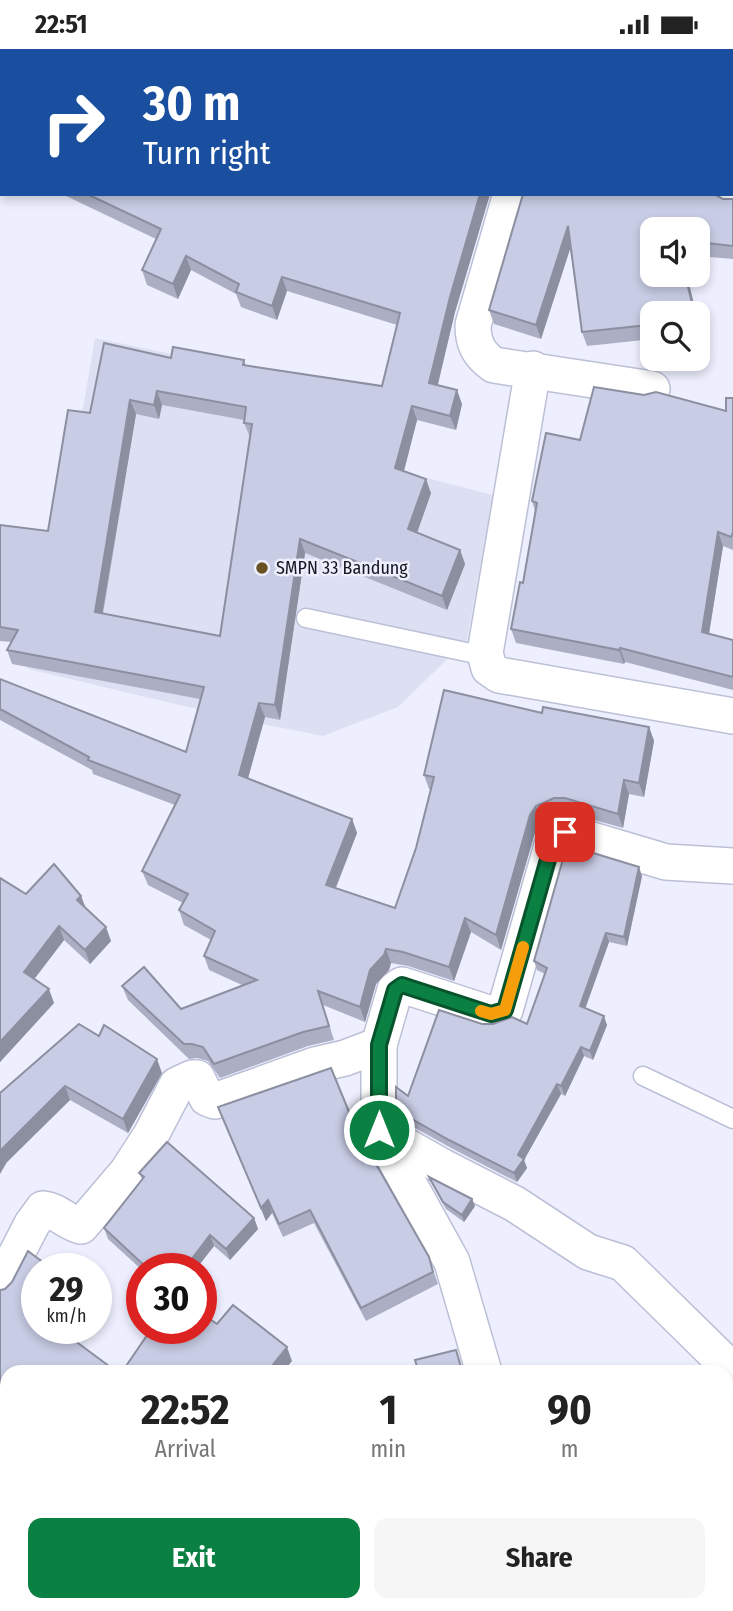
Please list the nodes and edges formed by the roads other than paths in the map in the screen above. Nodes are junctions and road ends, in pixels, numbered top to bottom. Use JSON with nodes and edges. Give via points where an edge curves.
{"nodes":[{"id":1,"x":510,"y":196,"type":"edge"},
{"id":2,"x":533,"y":369,"type":"junction"},
{"id":3,"x":652,"y":389,"type":"dead end"},
{"id":4,"x":306,"y":618,"type":"dead end"},
{"id":5,"x":485,"y":656,"type":"junction"},
{"id":6,"x":733,"y":716,"type":"edge"},
{"id":7,"x":733,"y":866,"type":"edge"},
{"id":8,"x":379,"y":1045,"type":"junction"},
{"id":9,"x":643,"y":1076,"type":"dead end"},
{"id":10,"x":733,"y":1119,"type":"edge"},
{"id":11,"x":379,"y":1130,"type":"junction"},
{"id":12,"x":11,"y":1235,"type":"edge"},
{"id":13,"x":0,"y":1286,"type":"edge"},
{"id":14,"x":482,"y":1365,"type":"edge"},
{"id":15,"x":727,"y":1365,"type":"edge"}],
"edges":[{"from":1,"to":2,"type":"street","via":[[473,337],[483,357],[494,365]]},
{"from":2,"to":3,"type":"street"},
{"from":2,"to":5,"type":"street"},
{"from":4,"to":5,"type":"lane"},
{"from":5,"to":6,"type":"street","via":[[489,668],[499,675]]},
{"from":7,"to":8,"type":"street","via":[[666,862],[565,832],[555,835],[505,1010],[491,1014],[402,985],[395,990]]},
{"from":8,"to":11,"type":"street"},
{"from":8,"to":12,"type":"street","via":[[215,1101],[207,1098],[197,1078],[192,1078],[177,1086],[127,1172],[81,1226],[53,1209],[43,1209]]},
{"from":9,"to":10,"type":"lane"},
{"from":11,"to":14,"type":"street","via":[[453,1262]]},
{"from":11,"to":15,"type":"street","via":[[515,1204],[588,1252],[623,1263]]},
{"from":12,"to":13,"type":"street"}]}
